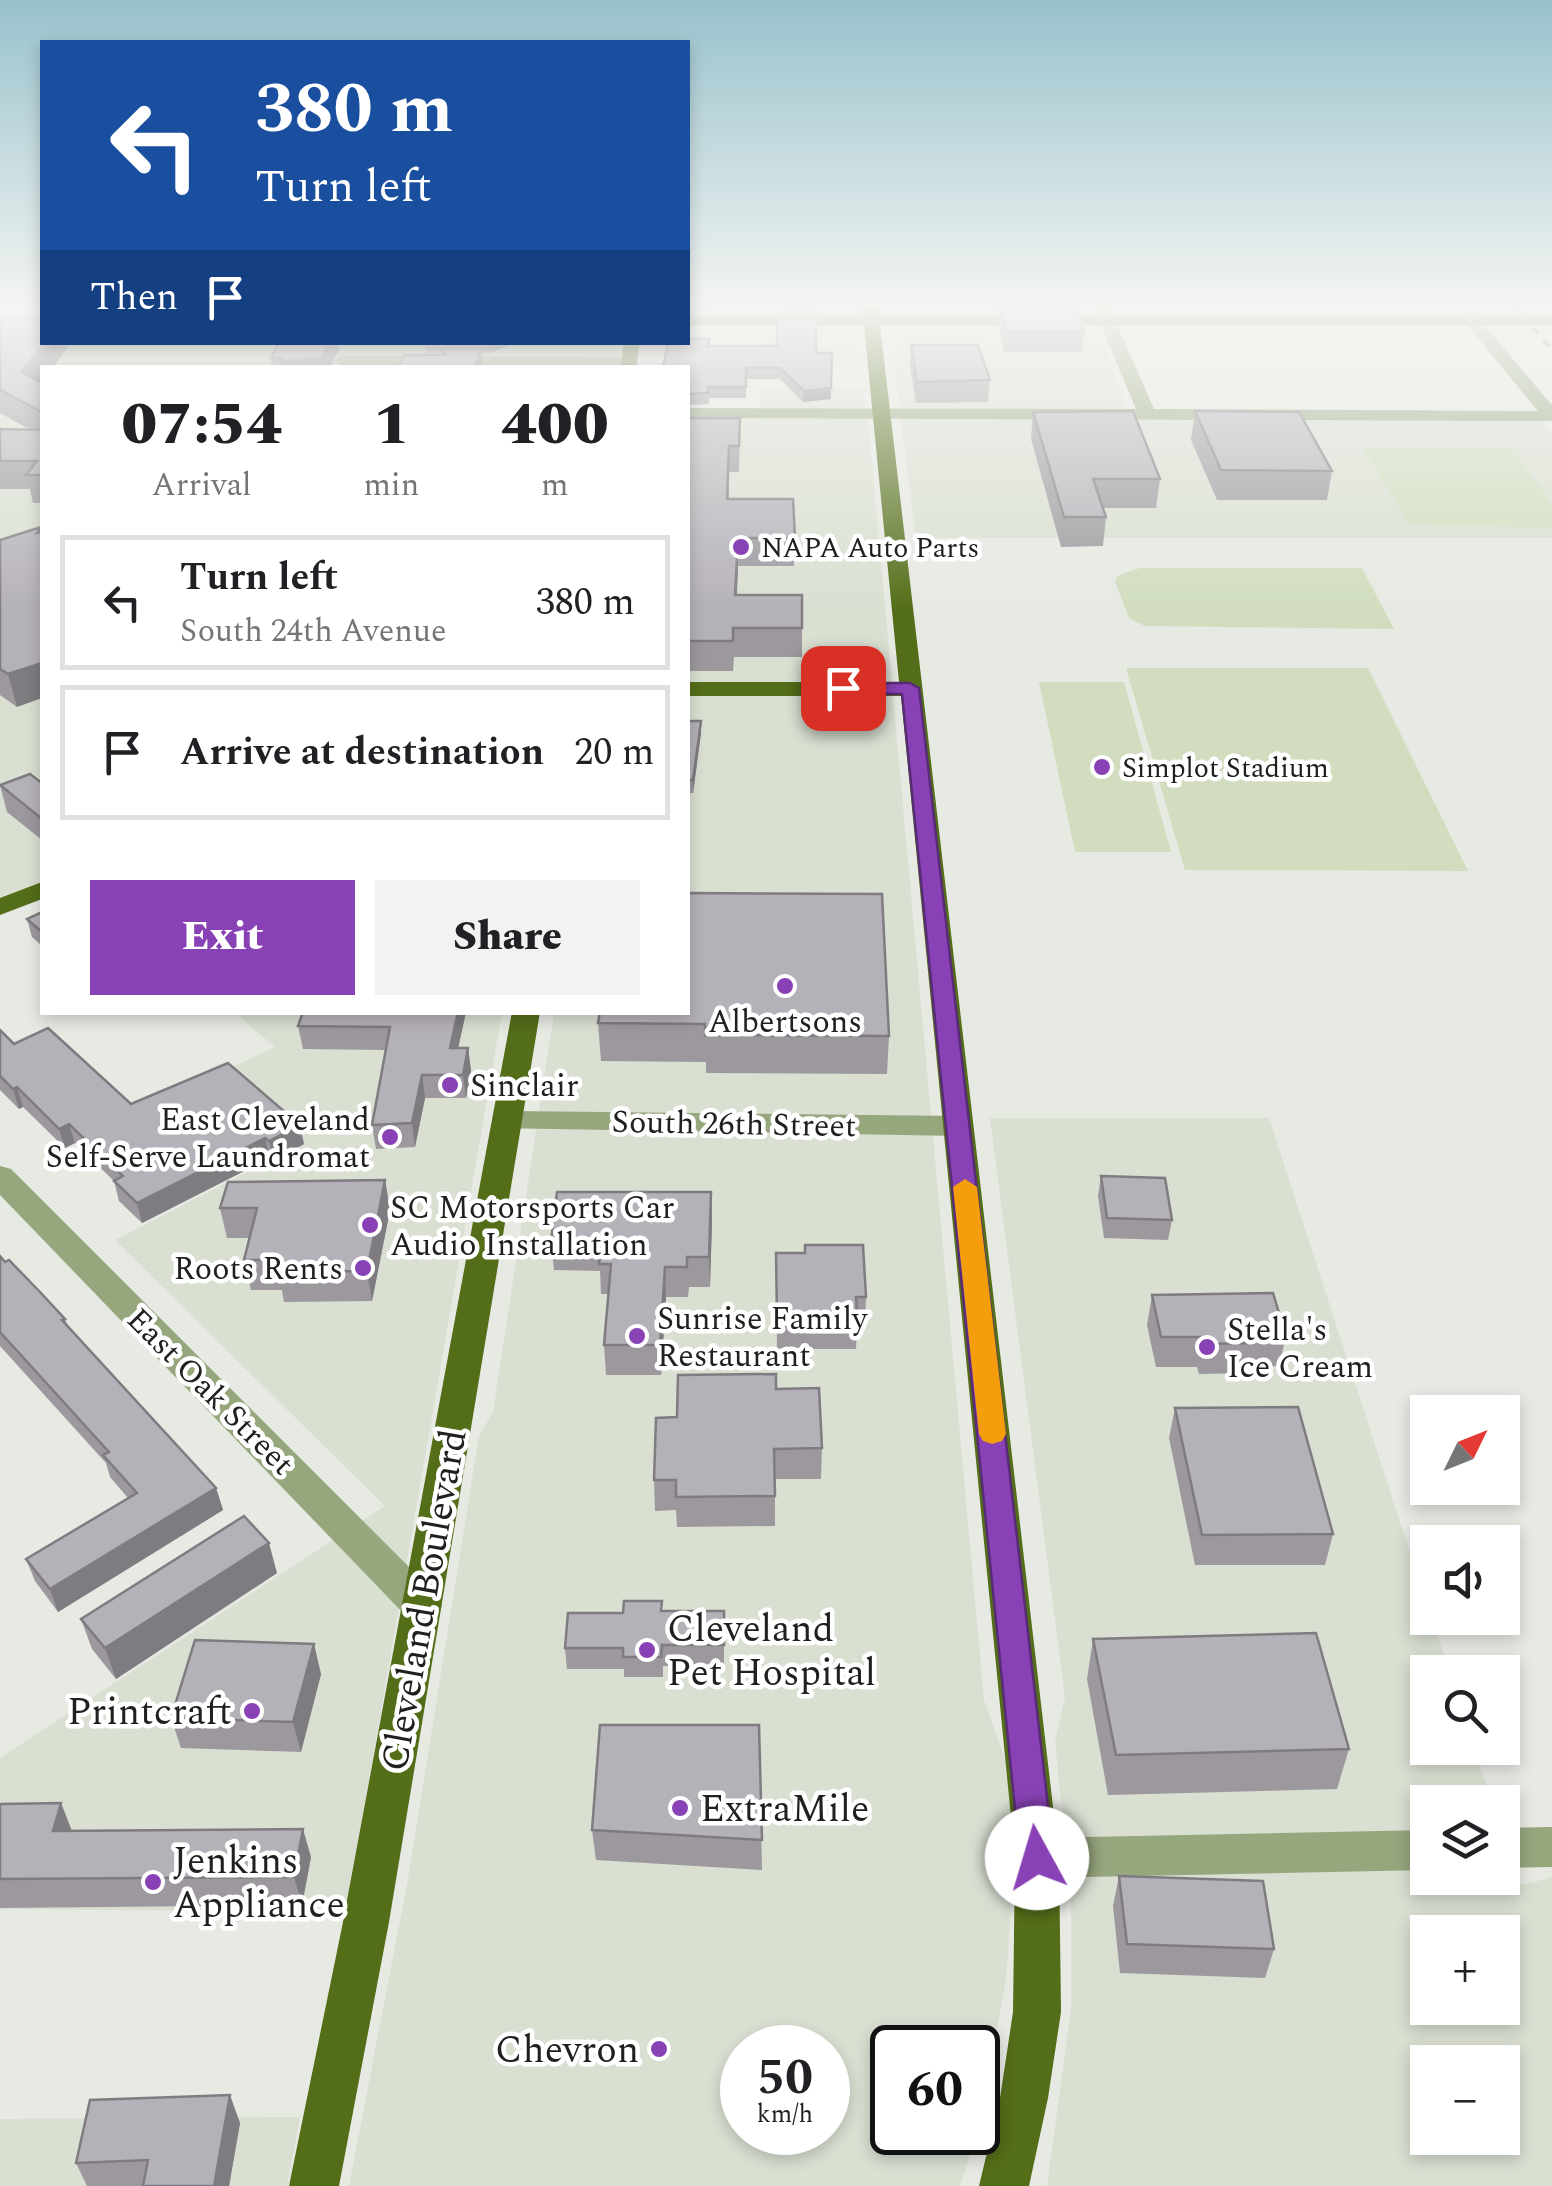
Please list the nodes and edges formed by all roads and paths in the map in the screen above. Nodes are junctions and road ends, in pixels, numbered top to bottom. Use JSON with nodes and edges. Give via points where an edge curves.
{"nodes":[{"id":1,"x":881,"y":406,"type":"edge"},
{"id":2,"x":1144,"y":406,"type":"edge"},
{"id":3,"x":690,"y":413,"type":"edge"},
{"id":4,"x":882,"y":413,"type":"junction"},
{"id":5,"x":1147,"y":414,"type":"junction"},
{"id":6,"x":1552,"y":416,"type":"edge"},
{"id":7,"x":910,"y":688,"type":"junction"},
{"id":8,"x":690,"y":689,"type":"edge"},
{"id":9,"x":40,"y":891,"type":"edge"},
{"id":10,"x":0,"y":908,"type":"edge"},
{"id":11,"x":526,"y":1015,"type":"edge"},
{"id":12,"x":510,"y":1121,"type":"junction"},
{"id":13,"x":958,"y":1126,"type":"junction"},
{"id":14,"x":0,"y":1176,"type":"edge"},
{"id":15,"x":422,"y":1606,"type":"junction"},
{"id":16,"x":1552,"y":1847,"type":"edge"},
{"id":17,"x":1520,"y":1848,"type":"edge"},
{"id":18,"x":1410,"y":1850,"type":"edge"},
{"id":19,"x":1037,"y":1858,"type":"junction"},
{"id":20,"x":314,"y":2186,"type":"edge"},
{"id":21,"x":1004,"y":2186,"type":"edge"}],
"edges":[{"from":1,"to":4,"type":"main road"},
{"from":2,"to":5,"type":"street"},
{"from":3,"to":4,"type":"street"},
{"from":4,"to":5,"type":"street"},
{"from":4,"to":7,"type":"main road"},
{"from":5,"to":6,"type":"street"},
{"from":7,"to":8,"type":"main road"},
{"from":7,"to":13,"type":"main road"},
{"from":9,"to":10,"type":"main road"},
{"from":11,"to":12,"type":"main road","name":"Cleveland Boulevard"},
{"from":12,"to":13,"type":"street","name":"South 26th Street"},
{"from":12,"to":15,"type":"main road","name":"Cleveland Boulevard"},
{"from":13,"to":19,"type":"main road"},
{"from":14,"to":15,"type":"street","name":"East Oak Street"},
{"from":15,"to":20,"type":"main road","name":"Cleveland Boulevard"},
{"from":16,"to":17,"type":"street"},
{"from":18,"to":19,"type":"street"},
{"from":19,"to":21,"type":"main road","via":[[1037,2012]]}]}
